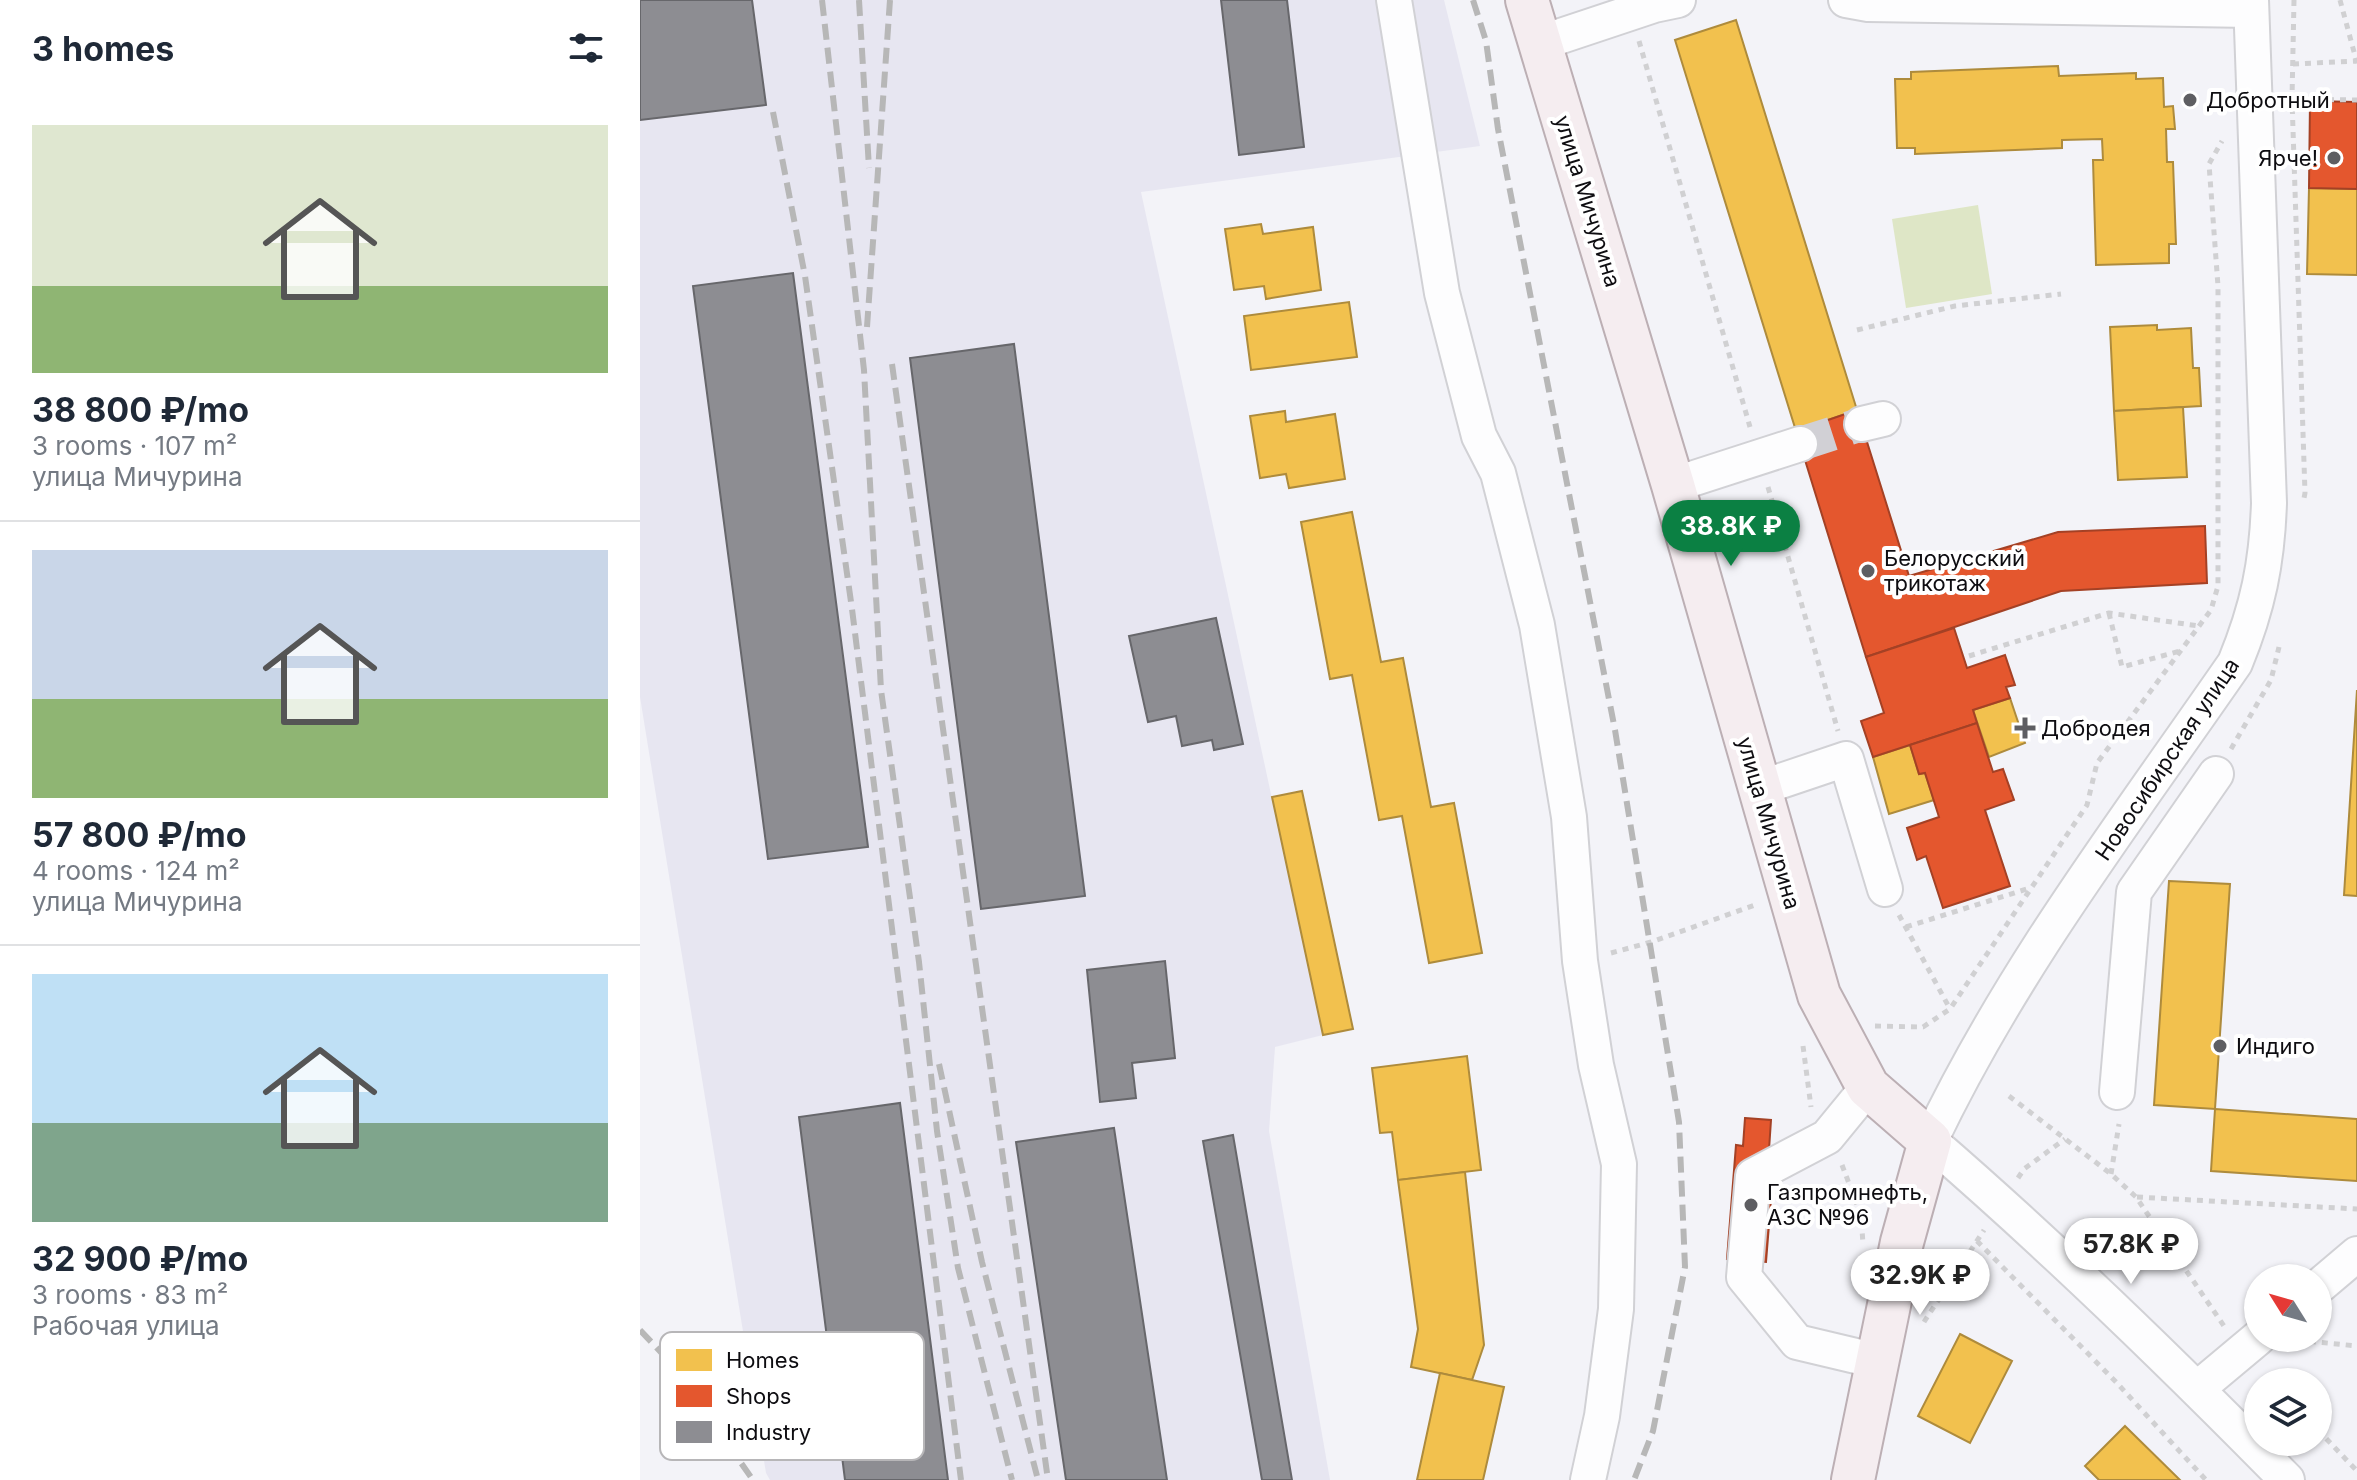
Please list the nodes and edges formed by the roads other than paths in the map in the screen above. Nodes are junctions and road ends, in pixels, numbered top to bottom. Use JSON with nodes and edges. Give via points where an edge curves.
{"nodes":[{"id":1,"x":1394,"y":0,"type":"edge"},
{"id":2,"x":1527,"y":0,"type":"edge"},
{"id":3,"x":1678,"y":0,"type":"edge"},
{"id":4,"x":1846,"y":0,"type":"edge"},
{"id":5,"x":2251,"y":5,"type":"edge"},
{"id":6,"x":1540,"y":43,"type":"junction"},
{"id":7,"x":1800,"y":444,"type":"tunnel mouth"},
{"id":8,"x":1673,"y":485,"type":"junction"},
{"id":9,"x":2216,"y":774,"type":"dead end"},
{"id":10,"x":1760,"y":788,"type":"junction"},
{"id":11,"x":1885,"y":889,"type":"road end"},
{"id":12,"x":1868,"y":1087,"type":"junction"},
{"id":13,"x":2117,"y":1092,"type":"road end"},
{"id":14,"x":1930,"y":1141,"type":"junction"},
{"id":15,"x":2357,"y":1254,"type":"edge"},
{"id":16,"x":2332,"y":1275,"type":"edge"},
{"id":17,"x":2244,"y":1352,"type":"edge"},
{"id":18,"x":1877,"y":1361,"type":"junction"},
{"id":19,"x":2197,"y":1389,"type":"junction"},
{"id":20,"x":1588,"y":1480,"type":"edge"},
{"id":21,"x":1853,"y":1480,"type":"edge"},
{"id":22,"x":2287,"y":1480,"type":"edge"}],
"edges":[{"from":1,"to":20,"type":"street","via":[[1442,293],[1479,436],[1498,473],[1537,625],[1569,817],[1580,961],[1619,1164],[1616,1309]]},
{"from":2,"to":6,"type":"main road","name":"улица Мичурина"},
{"from":3,"to":6,"type":"street"},
{"from":4,"to":5,"type":"street"},
{"from":5,"to":14,"type":"street","name":"Новосибирская улица","via":[[2269,503],[2261,591],[2235,663],[2001,1008]]},
{"from":6,"to":8,"type":"main road","name":"улица Мичурина"},
{"from":7,"to":8,"type":"street"},
{"from":8,"to":10,"type":"main road","name":"улица Мичурина"},
{"from":9,"to":13,"type":"street","via":[[2134,892]]},
{"from":10,"to":11,"type":"street","via":[[1846,759]]},
{"from":10,"to":12,"type":"main road","name":"улица Мичурина","via":[[1819,995]]},
{"from":12,"to":14,"type":"main road","name":"улица Мичурина"},
{"from":12,"to":18,"type":"street","via":[[1827,1137],[1753,1176],[1744,1277],[1797,1342]]},
{"from":14,"to":18,"type":"main road"},
{"from":14,"to":19,"type":"street","name":"улица Мичурина"},
{"from":15,"to":16,"type":"street"},
{"from":17,"to":19,"type":"street"},
{"from":18,"to":21,"type":"main road"},
{"from":19,"to":22,"type":"street","name":"улица Мичурина"}]}
